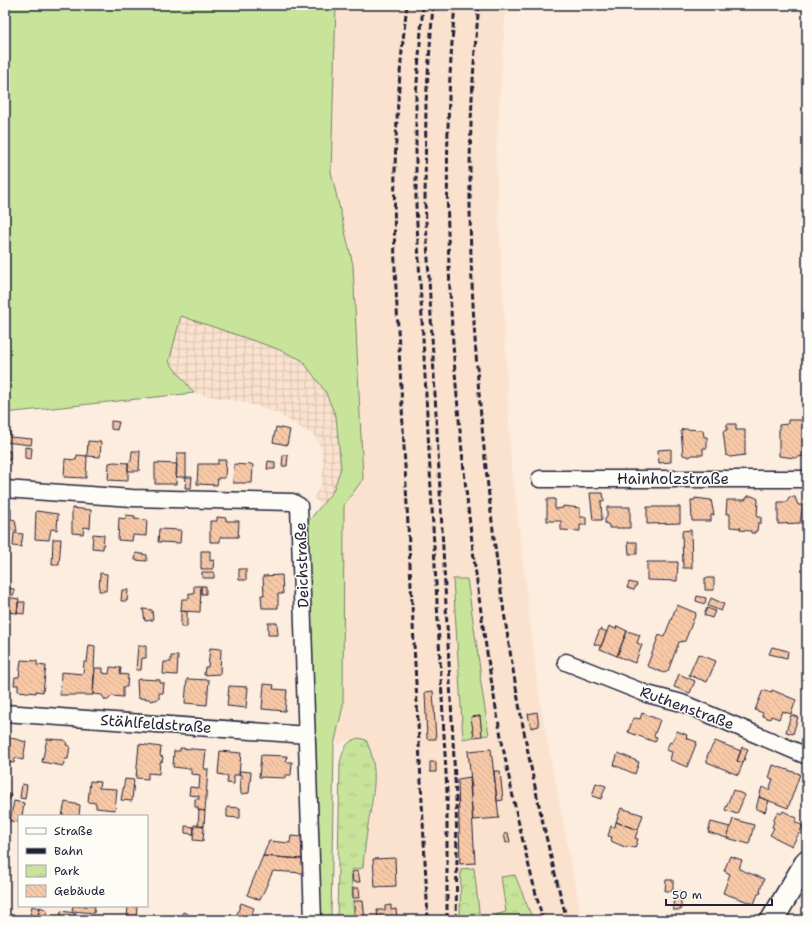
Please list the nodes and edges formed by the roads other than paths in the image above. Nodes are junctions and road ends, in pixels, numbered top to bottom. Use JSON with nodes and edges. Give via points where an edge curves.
{"nodes":[{"id":1,"x":540,"y":479,"type":"dead end"},
{"id":2,"x":807,"y":479,"type":"edge"},
{"id":3,"x":5,"y":489,"type":"edge"},
{"id":4,"x":566,"y":662,"type":"dead end"},
{"id":5,"x":5,"y":714,"type":"edge"},
{"id":6,"x":307,"y":735,"type":"junction"},
{"id":7,"x":807,"y":756,"type":"edge"},
{"id":8,"x":807,"y":861,"type":"edge"},
{"id":9,"x":313,"y":920,"type":"edge"},
{"id":10,"x":772,"y":920,"type":"edge"}],
"edges":[{"from":1,"to":2,"type":"street","name":"Hainholzstraße"},
{"from":3,"to":6,"type":"street","name":"Deichstraße","via":[[132,498],[296,503],[301,516]]},
{"from":4,"to":7,"type":"street","name":"Ruthenstraße","via":[[647,694],[682,703]]},
{"from":5,"to":6,"type":"street","name":"Stählfeldstraße"},
{"from":6,"to":9,"type":"street","name":"Deichstraße"},
{"from":8,"to":10,"type":"street"}]}
